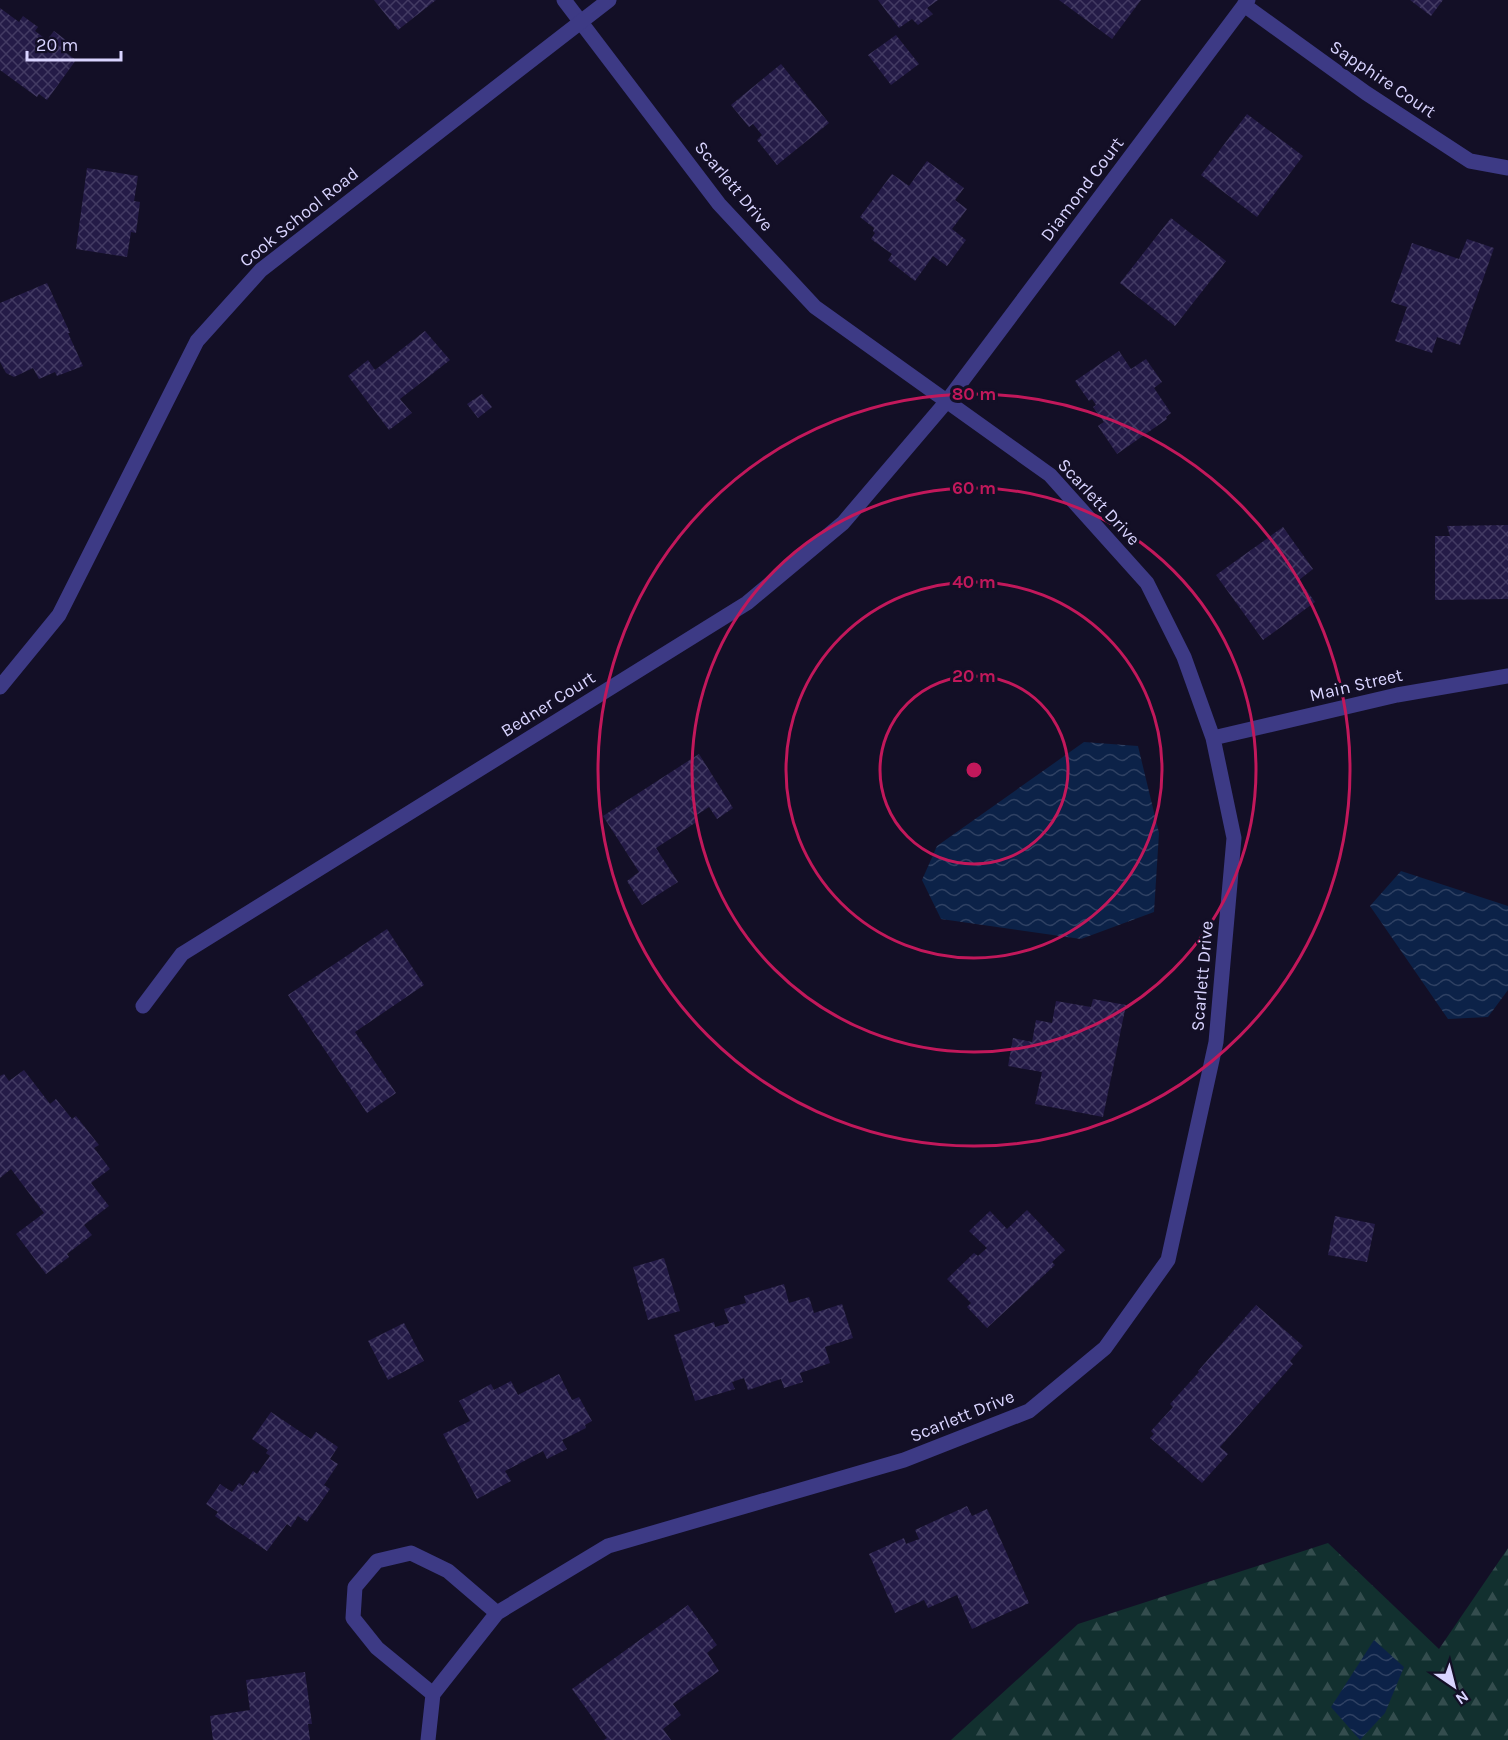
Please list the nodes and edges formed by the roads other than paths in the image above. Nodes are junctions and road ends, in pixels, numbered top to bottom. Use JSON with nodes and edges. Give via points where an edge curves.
{"nodes":[{"id":1,"x":564,"y":0,"type":"edge"},
{"id":2,"x":609,"y":0,"type":"edge"},
{"id":3,"x":1246,"y":3,"type":"edge"},
{"id":4,"x":581,"y":21,"type":"junction"},
{"id":5,"x":1508,"y":168,"type":"edge"},
{"id":6,"x":947,"y":401,"type":"junction"},
{"id":7,"x":1508,"y":676,"type":"edge"},
{"id":8,"x":0,"y":687,"type":"edge"},
{"id":9,"x":1213,"y":738,"type":"junction"},
{"id":10,"x":143,"y":1006,"type":"dead end"},
{"id":11,"x":497,"y":1613,"type":"junction"},
{"id":12,"x":433,"y":1694,"type":"junction"},
{"id":13,"x":428,"y":1740,"type":"edge"}],
"edges":[{"from":1,"to":4,"type":"street","name":"Scarlett Drive"},
{"from":2,"to":4,"type":"street","name":"Cook School Road"},
{"from":3,"to":5,"type":"street","name":"Sapphire Court","via":[[1366,93],[1470,161]]},
{"from":3,"to":6,"type":"street","name":"Diamond Court"},
{"from":4,"to":6,"type":"street","name":"Scarlett Drive","via":[[719,204],[815,307]]},
{"from":4,"to":8,"type":"street","name":"Cook School Road","via":[[261,270],[197,341],[59,615]]},
{"from":6,"to":9,"type":"street","name":"Scarlett Drive","via":[[1050,475],[1147,583],[1184,657]]},
{"from":6,"to":10,"type":"street","name":"Bedner Court","via":[[843,523],[747,603],[182,954]]},
{"from":7,"to":9,"type":"street","name":"Main Street","via":[[1397,694]]},
{"from":9,"to":11,"type":"street","name":"Scarlett Drive","via":[[1234,838],[1216,1042],[1168,1260],[1105,1348],[1029,1411],[904,1460],[608,1546]]},
{"from":11,"to":12,"type":"street","name":"Scarlett Drive"},
{"from":11,"to":12,"type":"street","via":[[448,1571],[411,1553],[377,1561],[355,1587],[353,1618],[377,1648]]},
{"from":12,"to":13,"type":"street"}]}
